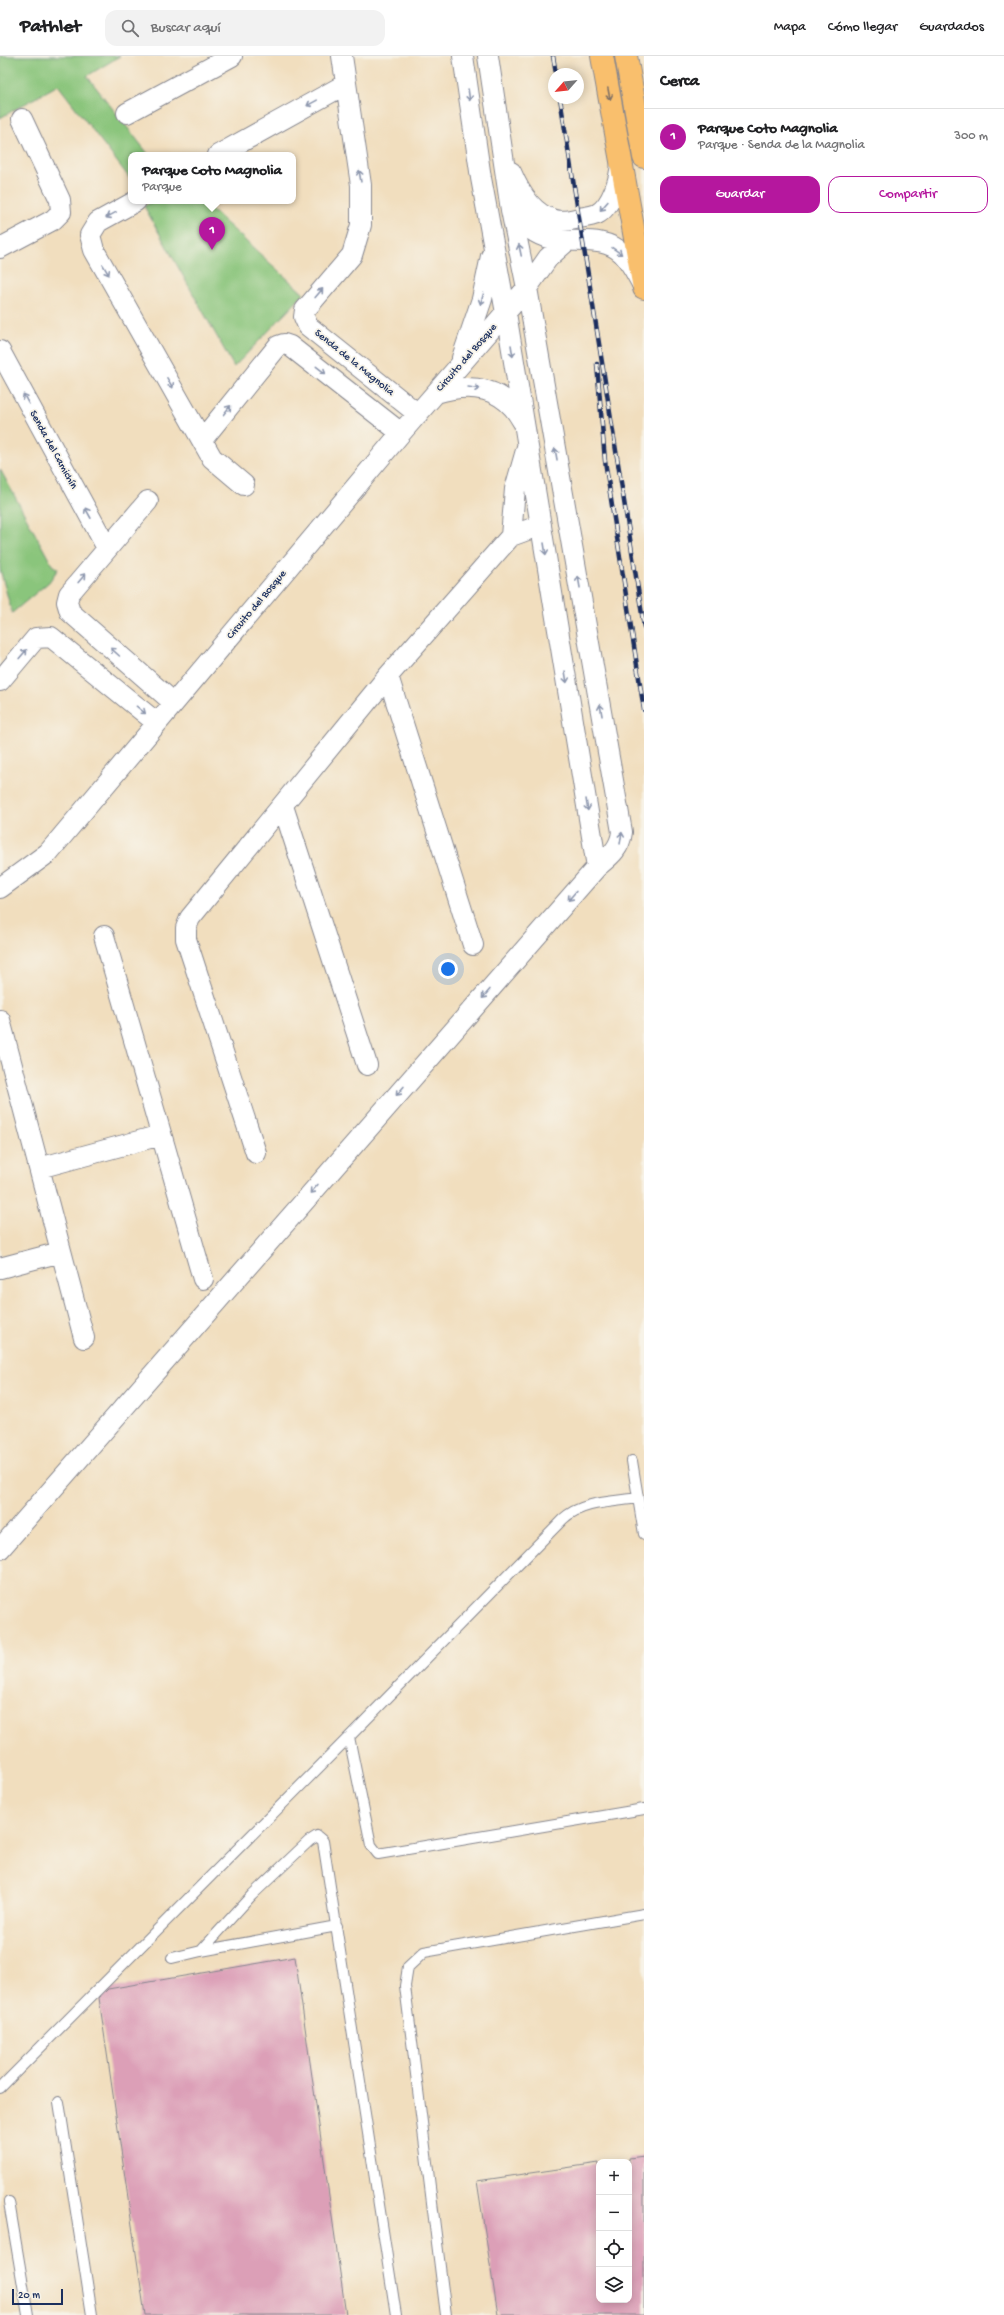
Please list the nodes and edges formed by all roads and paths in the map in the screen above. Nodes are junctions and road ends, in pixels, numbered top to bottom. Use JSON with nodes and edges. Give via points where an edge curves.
{"nodes":[{"id":1,"x":232,"y":56,"type":"edge"},
{"id":2,"x":342,"y":56,"type":"edge"},
{"id":3,"x":463,"y":56,"type":"edge"},
{"id":4,"x":488,"y":56,"type":"edge"},
{"id":5,"x":602,"y":56,"type":"edge"},
{"id":6,"x":626,"y":56,"type":"edge"},
{"id":7,"x":346,"y":84,"type":"junction"},
{"id":8,"x":127,"y":113,"type":"dead end"},
{"id":9,"x":22,"y":119,"type":"dead end"},
{"id":10,"x":474,"y":134,"type":"junction"},
{"id":11,"x":223,"y":152,"type":"edge"},
{"id":12,"x":502,"y":152,"type":"junction"},
{"id":13,"x":621,"y":157,"type":"junction"},
{"id":14,"x":644,"y":157,"type":"edge"},
{"id":15,"x":131,"y":204,"type":"edge"},
{"id":16,"x":511,"y":210,"type":"junction"},
{"id":17,"x":491,"y":233,"type":"junction"},
{"id":18,"x":567,"y":241,"type":"junction"},
{"id":19,"x":0,"y":248,"type":"edge"},
{"id":20,"x":644,"y":287,"type":"edge"},
{"id":21,"x":528,"y":288,"type":"junction"},
{"id":22,"x":506,"y":313,"type":"junction"},
{"id":23,"x":0,"y":352,"type":"edge"},
{"id":24,"x":459,"y":368,"type":"junction"},
{"id":25,"x":436,"y":393,"type":"junction"},
{"id":26,"x":418,"y":414,"type":"junction"},
{"id":27,"x":401,"y":433,"type":"junction"},
{"id":28,"x":526,"y":434,"type":"junction"},
{"id":29,"x":202,"y":440,"type":"junction"},
{"id":30,"x":244,"y":485,"type":"dead end"},
{"id":31,"x":148,"y":501,"type":"dead end"},
{"id":32,"x":541,"y":525,"type":"junction"},
{"id":33,"x":511,"y":536,"type":"junction"},
{"id":34,"x":107,"y":548,"type":"junction"},
{"id":35,"x":388,"y":676,"type":"junction"},
{"id":36,"x":0,"y":681,"type":"edge"},
{"id":37,"x":174,"y":703,"type":"junction"},
{"id":38,"x":157,"y":723,"type":"junction"},
{"id":39,"x":283,"y":806,"type":"junction"},
{"id":40,"x":597,"y":867,"type":"junction"},
{"id":41,"x":0,"y":888,"type":"edge"},
{"id":42,"x":104,"y":936,"type":"dead end"},
{"id":43,"x":472,"y":945,"type":"dead end"},
{"id":44,"x":0,"y":1020,"type":"edge"},
{"id":45,"x":367,"y":1065,"type":"dead end"},
{"id":46,"x":161,"y":1135,"type":"junction"},
{"id":47,"x":256,"y":1153,"type":"dead end"},
{"id":48,"x":39,"y":1168,"type":"junction"},
{"id":49,"x":62,"y":1252,"type":"junction"},
{"id":50,"x":0,"y":1268,"type":"edge"},
{"id":51,"x":203,"y":1279,"type":"dead end"},
{"id":52,"x":84,"y":1338,"type":"dead end"},
{"id":53,"x":632,"y":1461,"type":"dead end"},
{"id":54,"x":638,"y":1498,"type":"junction"},
{"id":55,"x":644,"y":1534,"type":"edge"},
{"id":56,"x":0,"y":1548,"type":"edge"},
{"id":57,"x":349,"y":1737,"type":"junction"},
{"id":58,"x":644,"y":1809,"type":"edge"},
{"id":59,"x":644,"y":1914,"type":"edge"},
{"id":60,"x":337,"y":1926,"type":"junction"},
{"id":61,"x":201,"y":1951,"type":"junction"},
{"id":62,"x":172,"y":1958,"type":"dead end"},
{"id":63,"x":0,"y":2088,"type":"edge"},
{"id":64,"x":59,"y":2102,"type":"dead end"},
{"id":65,"x":9,"y":2202,"type":"dead end"},
{"id":66,"x":28,"y":2315,"type":"edge"},
{"id":67,"x":92,"y":2315,"type":"edge"},
{"id":68,"x":396,"y":2315,"type":"edge"},
{"id":69,"x":446,"y":2315,"type":"edge"}],
"edges":[{"from":1,"to":8,"type":"street"},
{"from":2,"to":7,"type":"street","name":"Senda de la Magnolia"},
{"from":3,"to":10,"type":"street","one_way":true},
{"from":4,"to":12,"type":"street"},
{"from":5,"to":13,"type":"highway","one_way":true},
{"from":6,"to":14,"type":"highway"},
{"from":7,"to":11,"type":"street","one_way":true},
{"from":26,"to":7,"type":"street","name":"Senda de la Magnolia","one_way":true,"via":[[308,326],[304,317],[305,310],[352,255],[361,225],[361,184]]},
{"from":9,"to":19,"type":"street","via":[[60,200],[61,212],[54,220]]},
{"from":10,"to":16,"type":"street","via":[[490,175]]},
{"from":10,"to":17,"type":"street"},
{"from":13,"to":12,"type":"street","one_way":true,"via":[[617,186],[598,213],[570,220],[555,220],[530,205],[517,186]]},
{"from":12,"to":16,"type":"street"},
{"from":13,"to":20,"type":"highway"},
{"from":15,"to":29,"type":"street","one_way":true,"via":[[98,222],[90,235],[94,250]]},
{"from":16,"to":18,"type":"street","via":[[534,232],[552,239]]},
{"from":21,"to":16,"type":"street","one_way":true},
{"from":17,"to":22,"type":"street"},
{"from":17,"to":24,"type":"street","one_way":true,"via":[[490,264],[482,299]]},
{"from":18,"to":20,"type":"street","one_way":true,"via":[[599,242],[609,245],[625,257]]},
{"from":18,"to":21,"type":"street","name":"Circuito del Bosque","via":[[548,258]]},
{"from":21,"to":22,"type":"street","name":"Circuito del Bosque"},
{"from":40,"to":21,"type":"street","one_way":true,"via":[[617,850],[622,832]]},
{"from":22,"to":24,"type":"street","name":"Circuito del Bosque"},
{"from":22,"to":28,"type":"street","one_way":true},
{"from":34,"to":23,"type":"street","name":"Senda del Camichín","one_way":true},
{"from":24,"to":25,"type":"street","name":"Circuito del Bosque"},
{"from":25,"to":26,"type":"street","name":"Circuito del Bosque"},
{"from":25,"to":28,"type":"street","one_way":true,"via":[[470,387],[488,391],[503,398],[517,410]]},
{"from":26,"to":27,"type":"street","name":"Circuito del Bosque"},
{"from":29,"to":27,"type":"street","one_way":true,"via":[[278,346],[284,344],[290,346]]},
{"from":27,"to":37,"type":"street","name":"Circuito del Bosque"},
{"from":28,"to":32,"type":"street"},
{"from":28,"to":33,"type":"street","via":[[515,489]]},
{"from":29,"to":30,"type":"street","via":[[212,458]]},
{"from":31,"to":34,"type":"street"},
{"from":32,"to":33,"type":"street"},
{"from":32,"to":40,"type":"street","one_way":true},
{"from":33,"to":35,"type":"street"},
{"from":37,"to":34,"type":"street","one_way":true,"via":[[70,612],[67,602],[69,594]]},
{"from":35,"to":39,"type":"street"},
{"from":35,"to":43,"type":"street"},
{"from":36,"to":38,"type":"street","one_way":true,"via":[[36,638],[51,637]]},
{"from":37,"to":38,"type":"street","name":"Circuito del Bosque"},
{"from":38,"to":41,"type":"street","name":"Circuito del Bosque","via":[[48,853]]},
{"from":39,"to":45,"type":"street"},
{"from":39,"to":47,"type":"street","via":[[190,918],[186,928],[186,939]]},
{"from":40,"to":56,"type":"street","one_way":true},
{"from":42,"to":46,"type":"street"},
{"from":44,"to":48,"type":"street"},
{"from":46,"to":48,"type":"street"},
{"from":46,"to":51,"type":"street"},
{"from":48,"to":49,"type":"street"},
{"from":49,"to":50,"type":"street"},
{"from":49,"to":52,"type":"street"},
{"from":53,"to":54,"type":"lane"},
{"from":54,"to":55,"type":"lane"},
{"from":54,"to":57,"type":"lane","via":[[571,1511]]},
{"from":57,"to":58,"type":"lane","via":[[371,1845],[378,1854]]},
{"from":57,"to":63,"type":"lane"},
{"from":59,"to":69,"type":"lane","via":[[424,1952],[408,1967],[405,1986]]},
{"from":60,"to":61,"type":"lane"},
{"from":60,"to":61,"type":"lane","via":[[323,1841],[317,1836],[252,1895]]},
{"from":60,"to":68,"type":"lane"},
{"from":61,"to":62,"type":"lane"},
{"from":64,"to":67,"type":"lane"},
{"from":65,"to":66,"type":"lane"}]}
